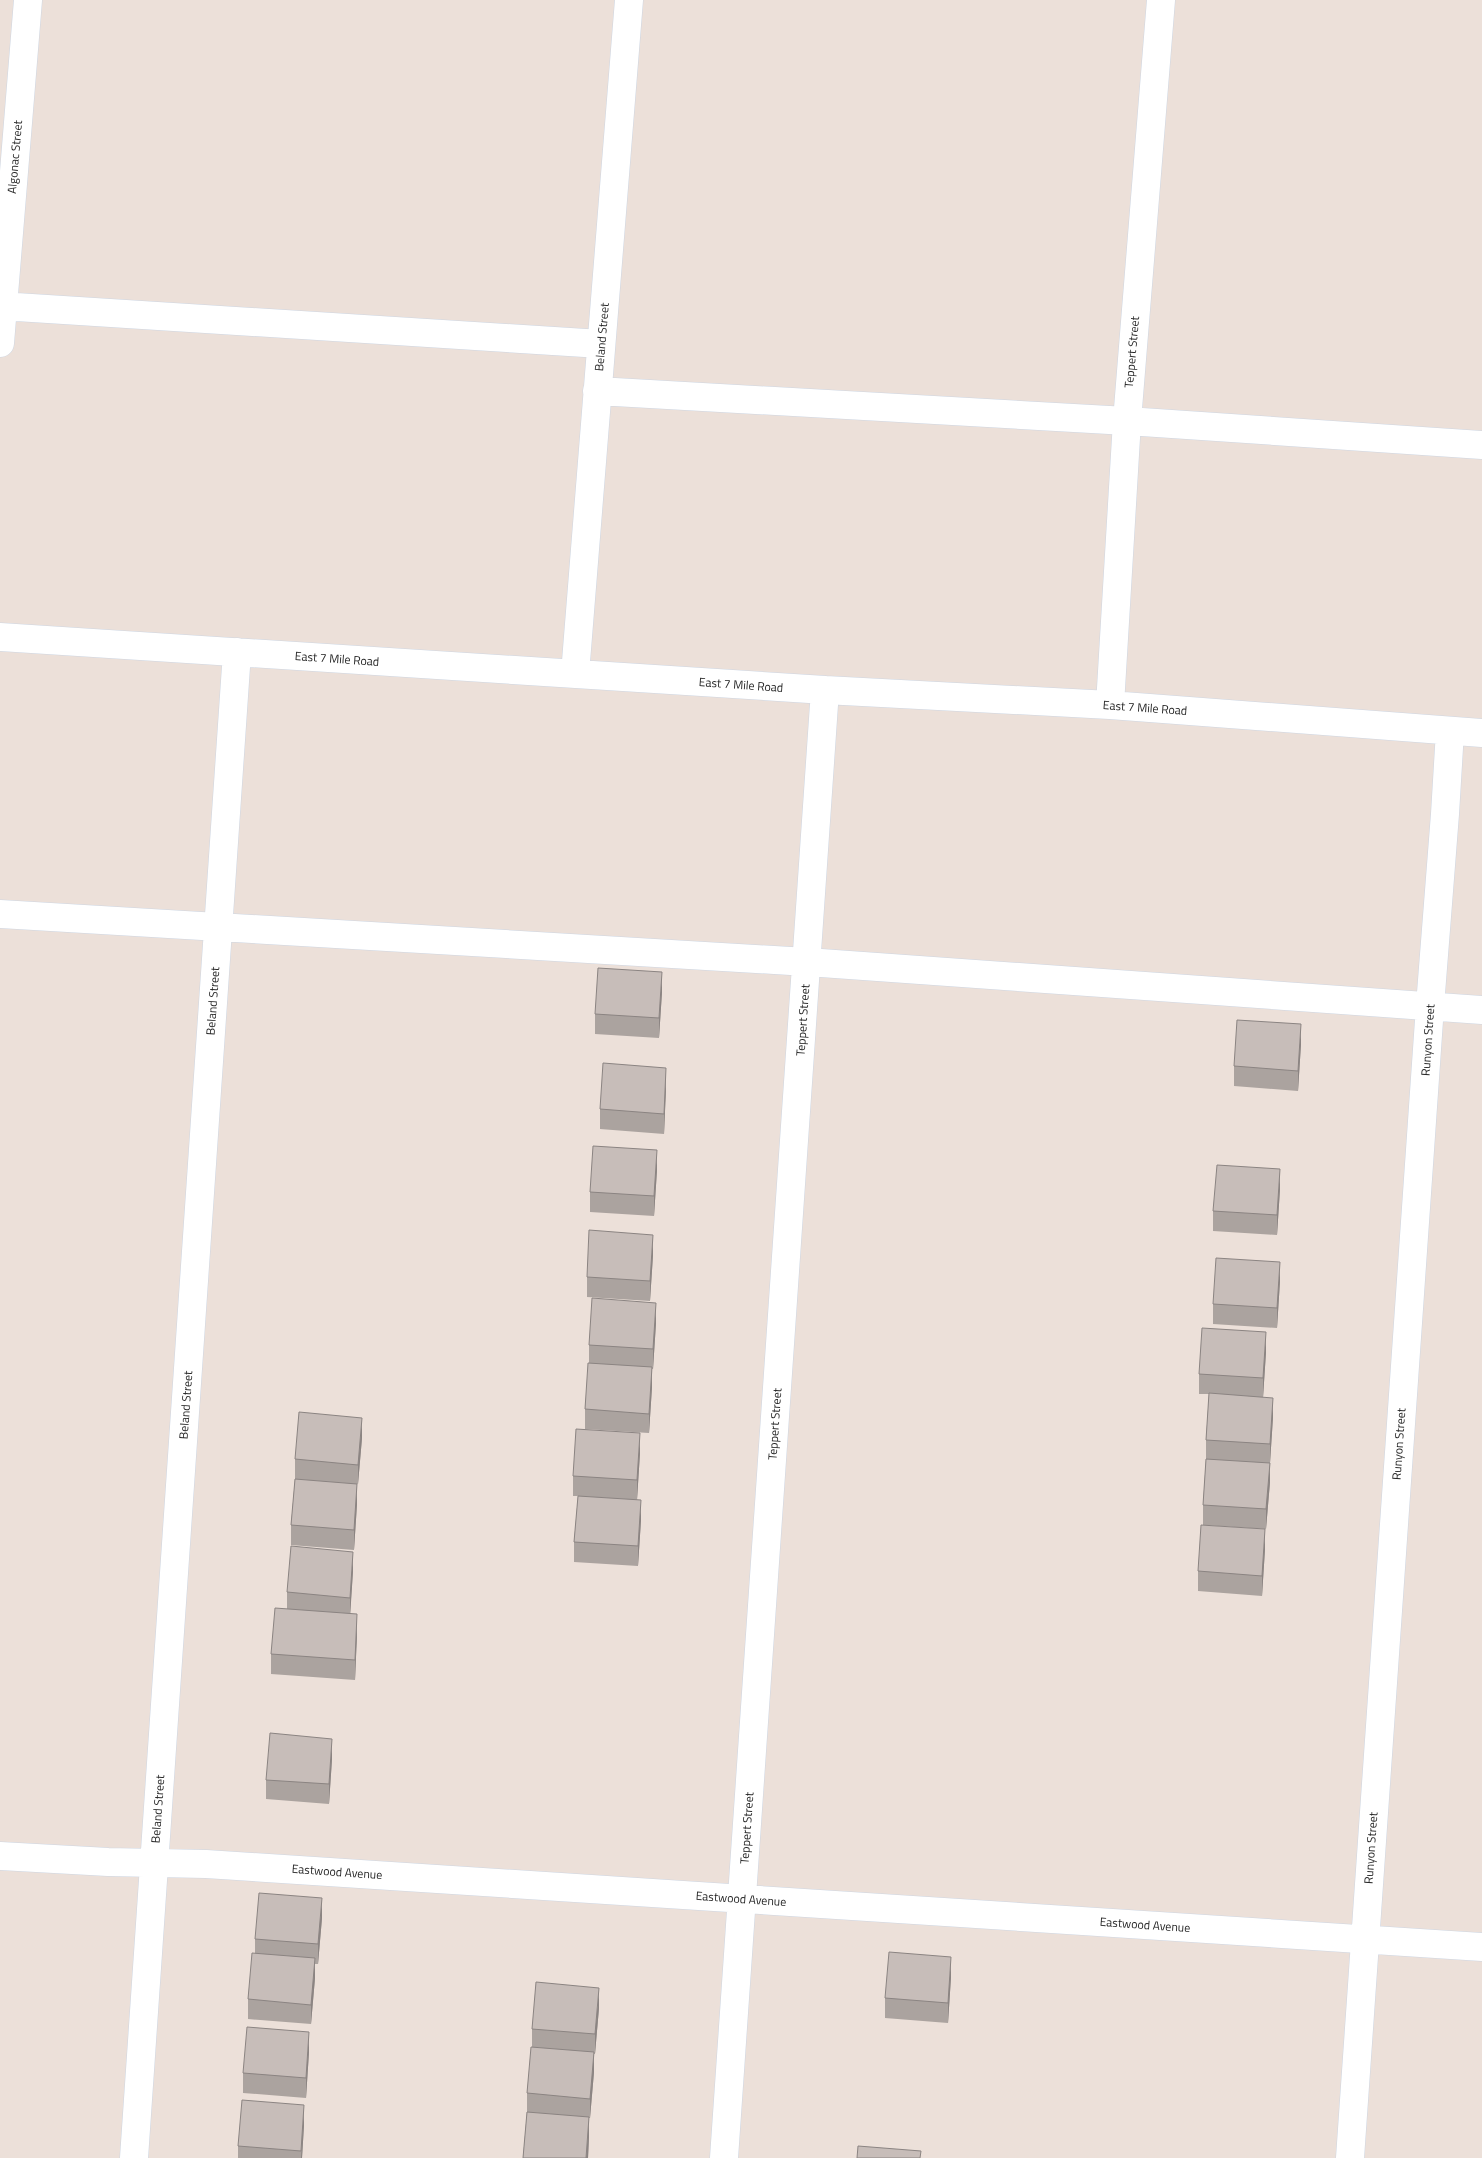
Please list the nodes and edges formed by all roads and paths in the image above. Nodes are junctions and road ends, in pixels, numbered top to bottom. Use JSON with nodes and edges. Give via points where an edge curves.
{"nodes":[{"id":1,"x":28,"y":0,"type":"edge"},
{"id":2,"x":629,"y":0,"type":"edge"},
{"id":3,"x":1161,"y":0,"type":"edge"},
{"id":4,"x":1,"y":306,"type":"edge"},
{"id":5,"x":0,"y":343,"type":"edge"},
{"id":6,"x":601,"y":344,"type":"junction"},
{"id":7,"x":597,"y":391,"type":"junction"},
{"id":8,"x":1127,"y":421,"type":"junction"},
{"id":9,"x":1482,"y":444,"type":"edge"},
{"id":10,"x":0,"y":637,"type":"edge"},
{"id":11,"x":237,"y":652,"type":"junction"},
{"id":12,"x":575,"y":674,"type":"junction"},
{"id":13,"x":826,"y":690,"type":"junction"},
{"id":14,"x":1110,"y":705,"type":"junction"},
{"id":15,"x":1450,"y":731,"type":"junction"},
{"id":16,"x":1482,"y":733,"type":"edge"},
{"id":17,"x":0,"y":914,"type":"edge"},
{"id":18,"x":218,"y":926,"type":"junction"},
{"id":19,"x":807,"y":962,"type":"junction"},
{"id":20,"x":1430,"y":1006,"type":"junction"},
{"id":21,"x":1482,"y":1010,"type":"edge"},
{"id":22,"x":0,"y":1856,"type":"edge"},
{"id":23,"x":155,"y":1863,"type":"junction"},
{"id":24,"x":742,"y":1899,"type":"junction"},
{"id":25,"x":1365,"y":1939,"type":"junction"},
{"id":26,"x":1482,"y":1947,"type":"edge"},
{"id":27,"x":134,"y":2158,"type":"edge"},
{"id":28,"x":724,"y":2158,"type":"edge"},
{"id":29,"x":1350,"y":2158,"type":"edge"}],
"edges":[{"from":1,"to":4,"type":"street","name":"Algonac Street"},
{"from":2,"to":6,"type":"street","name":"Beland Street"},
{"from":3,"to":8,"type":"street","name":"Teppert Street"},
{"from":4,"to":5,"type":"street","name":"Algonac Street"},
{"from":4,"to":6,"type":"street"},
{"from":6,"to":7,"type":"street","name":"Beland Street"},
{"from":7,"to":8,"type":"street"},
{"from":7,"to":12,"type":"street","name":"Beland Street"},
{"from":8,"to":9,"type":"street"},
{"from":8,"to":14,"type":"street","name":"Teppert Street"},
{"from":10,"to":11,"type":"street","name":"East 7 Mile Road"},
{"from":11,"to":12,"type":"street","name":"East 7 Mile Road"},
{"from":11,"to":18,"type":"street","name":"Beland Street"},
{"from":12,"to":13,"type":"street","name":"East 7 Mile Road"},
{"from":13,"to":14,"type":"street","name":"East 7 Mile Road"},
{"from":13,"to":19,"type":"street","name":"Teppert Street"},
{"from":14,"to":15,"type":"street","name":"East 7 Mile Road"},
{"from":15,"to":16,"type":"street","name":"East 7 Mile Road"},
{"from":15,"to":20,"type":"street","name":"Runyon Street"},
{"from":17,"to":18,"type":"street"},
{"from":18,"to":19,"type":"street"},
{"from":18,"to":23,"type":"street","name":"Beland Street"},
{"from":19,"to":20,"type":"street"},
{"from":19,"to":24,"type":"street","name":"Teppert Street"},
{"from":20,"to":21,"type":"street"},
{"from":20,"to":25,"type":"street","name":"Runyon Street"},
{"from":22,"to":23,"type":"street","name":"Eastwood Avenue"},
{"from":23,"to":24,"type":"street","name":"Eastwood Avenue"},
{"from":23,"to":27,"type":"street","name":"Beland Street"},
{"from":24,"to":25,"type":"street","name":"Eastwood Avenue"},
{"from":24,"to":28,"type":"street","name":"Teppert Street"},
{"from":25,"to":26,"type":"street","name":"Eastwood Avenue"},
{"from":25,"to":29,"type":"street","name":"Runyon Street"}]}
